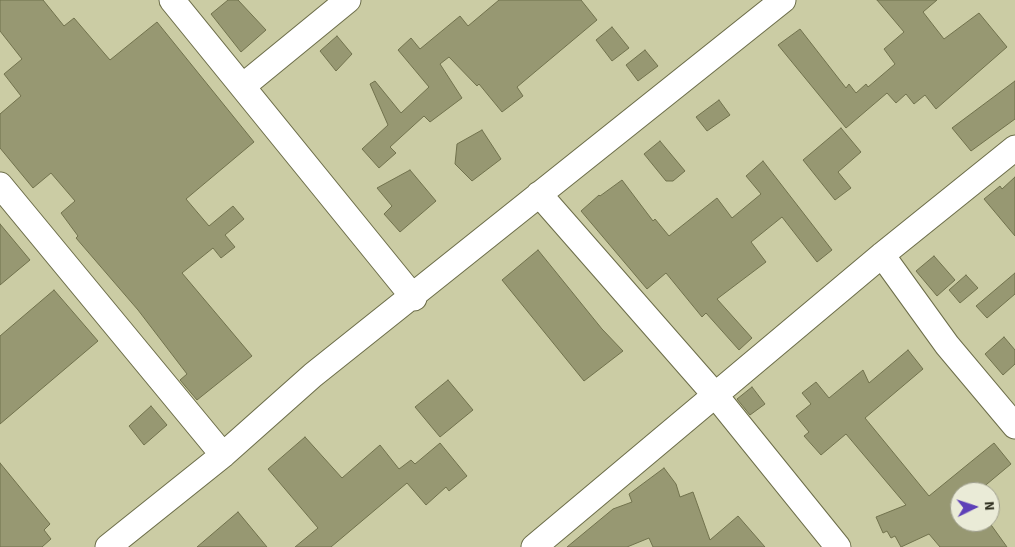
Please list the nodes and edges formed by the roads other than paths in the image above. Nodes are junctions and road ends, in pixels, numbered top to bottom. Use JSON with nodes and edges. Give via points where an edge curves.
{"nodes":[{"id":1,"x":172,"y":0,"type":"edge"},
{"id":2,"x":348,"y":0,"type":"edge"},
{"id":3,"x":783,"y":0,"type":"edge"},
{"id":4,"x":243,"y":86,"type":"junction"},
{"id":5,"x":1015,"y":148,"type":"edge"},
{"id":6,"x":0,"y":185,"type":"edge"},
{"id":7,"x":539,"y":194,"type":"junction"},
{"id":8,"x":882,"y":255,"type":"junction"},
{"id":9,"x":414,"y":298,"type":"junction"},
{"id":10,"x":716,"y":396,"type":"junction"},
{"id":11,"x":1015,"y":426,"type":"edge"},
{"id":12,"x":223,"y":455,"type":"junction"},
{"id":13,"x":108,"y":547,"type":"edge"},
{"id":14,"x":534,"y":547,"type":"edge"},
{"id":15,"x":838,"y":547,"type":"edge"}],
"edges":[{"from":1,"to":4,"type":"street"},
{"from":2,"to":4,"type":"street"},
{"from":3,"to":7,"type":"street"},
{"from":4,"to":9,"type":"street"},
{"from":5,"to":8,"type":"street"},
{"from":6,"to":12,"type":"street"},
{"from":7,"to":9,"type":"street"},
{"from":7,"to":10,"type":"street"},
{"from":8,"to":10,"type":"street"},
{"from":8,"to":11,"type":"street","via":[[947,345]]},
{"from":9,"to":12,"type":"street","via":[[313,375]]},
{"from":10,"to":14,"type":"street"},
{"from":10,"to":15,"type":"street"},
{"from":12,"to":13,"type":"street"}]}
